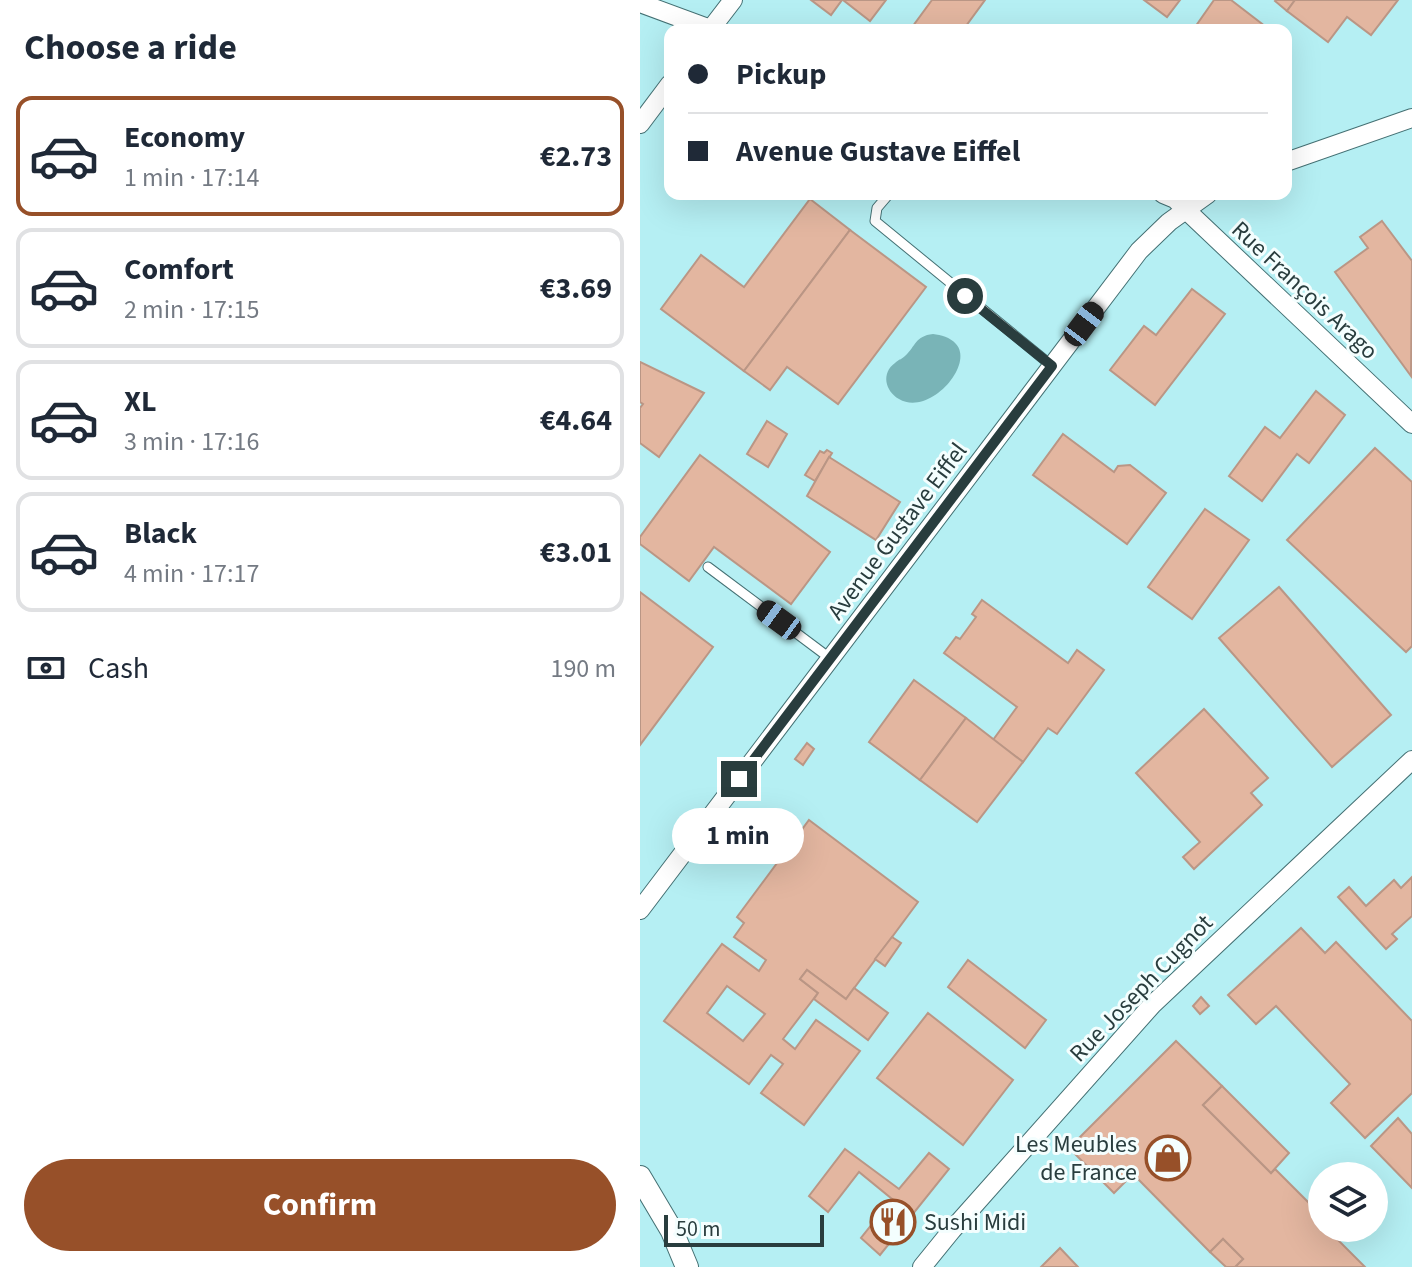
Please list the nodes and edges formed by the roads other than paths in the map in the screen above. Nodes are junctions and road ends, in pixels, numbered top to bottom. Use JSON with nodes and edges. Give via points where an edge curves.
{"nodes":[{"id":1,"x":733,"y":0,"type":"edge"},
{"id":2,"x":640,"y":3,"type":"edge"},
{"id":3,"x":695,"y":24,"type":"edge"},
{"id":4,"x":715,"y":24,"type":"edge"},
{"id":5,"x":664,"y":92,"type":"edge"},
{"id":6,"x":1412,"y":118,"type":"edge"},
{"id":7,"x":640,"y":124,"type":"edge"},
{"id":8,"x":1292,"y":160,"type":"edge"},
{"id":9,"x":884,"y":200,"type":"edge"},
{"id":10,"x":1176,"y":200,"type":"edge"},
{"id":11,"x":1199,"y":200,"type":"edge"},
{"id":12,"x":1185,"y":209,"type":"junction"},
{"id":13,"x":1052,"y":366,"type":"junction"},
{"id":14,"x":1412,"y":424,"type":"edge"},
{"id":15,"x":708,"y":567,"type":"dead end"},
{"id":16,"x":831,"y":659,"type":"junction"},
{"id":17,"x":1412,"y":760,"type":"edge"},
{"id":18,"x":640,"y":910,"type":"edge"},
{"id":19,"x":640,"y":1177,"type":"edge"},
{"id":20,"x":687,"y":1267,"type":"edge"},
{"id":21,"x":922,"y":1267,"type":"edge"}],
"edges":[{"from":1,"to":4,"type":"street"},
{"from":2,"to":3,"type":"street"},
{"from":5,"to":7,"type":"street"},
{"from":6,"to":8,"type":"street"},
{"from":9,"to":13,"type":"lane","via":[[875,221]]},
{"from":10,"to":12,"type":"street","name":"Rue François Arago"},
{"from":11,"to":12,"type":"street","name":"Avenue Gustave Eiffel"},
{"from":12,"to":13,"type":"street","name":"Avenue Gustave Eiffel","via":[[1139,251]]},
{"from":12,"to":14,"type":"street","name":"Rue François Arago"},
{"from":13,"to":16,"type":"street","name":"Avenue Gustave Eiffel"},
{"from":15,"to":16,"type":"lane"},
{"from":16,"to":18,"type":"street","name":"Avenue Gustave Eiffel"},
{"from":17,"to":21,"type":"street","name":"Rue Joseph Cugnot","via":[[1152,1005]]},
{"from":19,"to":20,"type":"street"}]}
